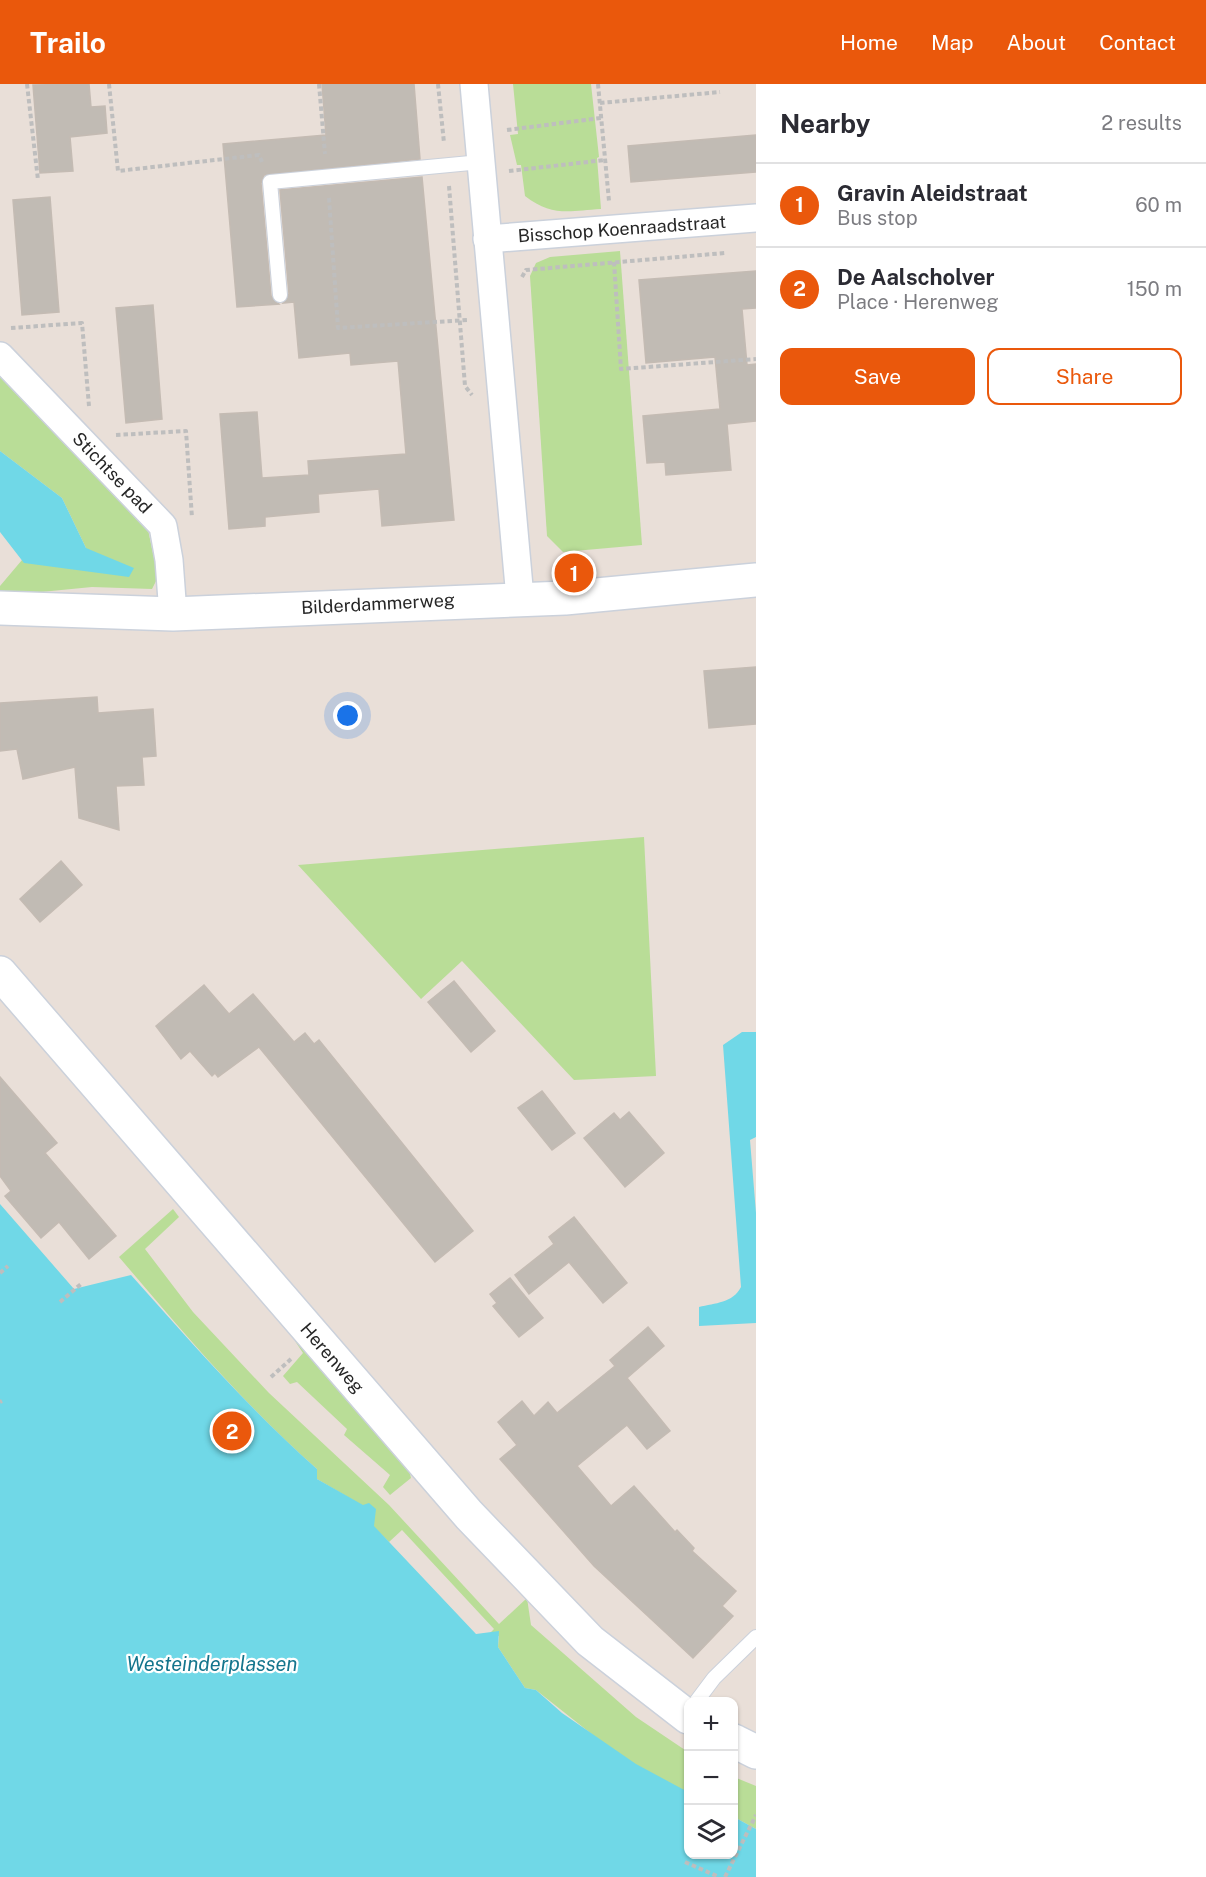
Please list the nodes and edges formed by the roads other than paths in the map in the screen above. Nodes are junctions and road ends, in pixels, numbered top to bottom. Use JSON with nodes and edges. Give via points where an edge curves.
{"nodes":[{"id":1,"x":474,"y":84,"type":"edge"},
{"id":2,"x":481,"y":168,"type":"junction"},
{"id":3,"x":756,"y":218,"type":"edge"},
{"id":4,"x":488,"y":239,"type":"junction"},
{"id":5,"x":280,"y":296,"type":"dead end"},
{"id":6,"x":0,"y":356,"type":"edge"},
{"id":7,"x":756,"y":580,"type":"edge"},
{"id":8,"x":520,"y":598,"type":"junction"},
{"id":9,"x":0,"y":608,"type":"edge"},
{"id":10,"x":173,"y":614,"type":"junction"},
{"id":11,"x":0,"y":973,"type":"edge"},
{"id":12,"x":756,"y":1637,"type":"edge"},
{"id":13,"x":700,"y":1697,"type":"edge"},
{"id":14,"x":684,"y":1707,"type":"edge"},
{"id":15,"x":738,"y":1743,"type":"edge"},
{"id":16,"x":756,"y":1752,"type":"edge"}],
"edges":[{"from":1,"to":2,"type":"street"},
{"from":2,"to":4,"type":"street"},
{"from":2,"to":5,"type":"lane","via":[[447,165],[270,182]]},
{"from":3,"to":4,"type":"street","name":"Bisschop Koenraadstraat"},
{"from":4,"to":8,"type":"street"},
{"from":6,"to":10,"type":"street","name":"Stichtse pad","via":[[86,440],[163,526]]},
{"from":7,"to":8,"type":"street","name":"Bilderdammerweg","via":[[565,598]]},
{"from":8,"to":10,"type":"street","name":"Bilderdammerweg"},
{"from":9,"to":10,"type":"street","name":"Bilderdammerweg"},
{"from":11,"to":14,"type":"street","name":"Herenweg","via":[[469,1515],[590,1641]]},
{"from":12,"to":13,"type":"lane"},
{"from":15,"to":16,"type":"street"}]}
